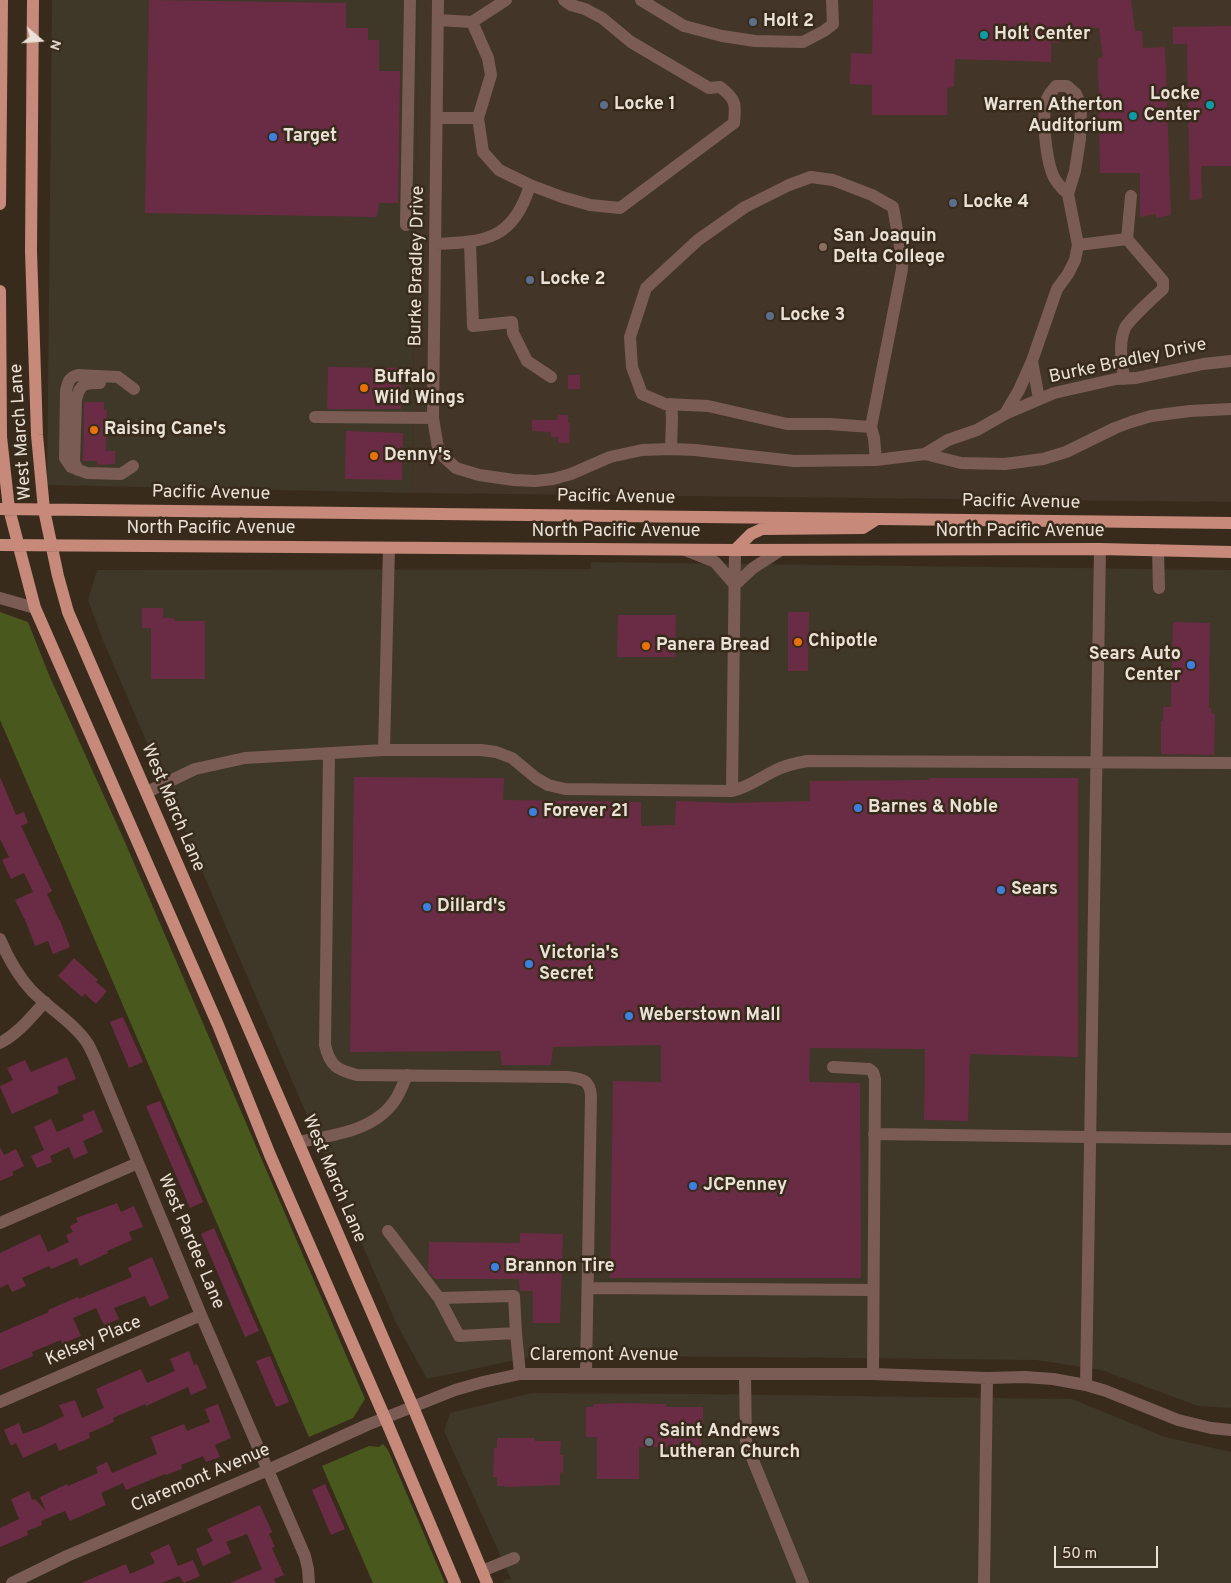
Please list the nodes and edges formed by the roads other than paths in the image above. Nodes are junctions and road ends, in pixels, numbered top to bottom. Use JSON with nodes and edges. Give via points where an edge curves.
{"nodes":[{"id":1,"x":2,"y":0,"type":"edge"},
{"id":2,"x":33,"y":0,"type":"edge"},
{"id":3,"x":410,"y":0,"type":"edge"},
{"id":4,"x":438,"y":0,"type":"edge"},
{"id":5,"x":506,"y":0,"type":"edge"},
{"id":6,"x":564,"y":0,"type":"edge"},
{"id":7,"x":642,"y":0,"type":"edge"},
{"id":8,"x":832,"y":0,"type":"edge"},
{"id":9,"x":438,"y":20,"type":"junction"},
{"id":10,"x":472,"y":22,"type":"junction"},
{"id":11,"x":438,"y":118,"type":"junction"},
{"id":12,"x":478,"y":118,"type":"junction"},
{"id":13,"x":530,"y":185,"type":"junction"},
{"id":14,"x":1068,"y":194,"type":"junction"},
{"id":15,"x":1131,"y":196,"type":"dead end"},
{"id":16,"x":0,"y":204,"type":"edge"},
{"id":17,"x":406,"y":225,"type":"dead end"},
{"id":18,"x":1127,"y":239,"type":"junction"},
{"id":19,"x":470,"y":243,"type":"junction"},
{"id":20,"x":436,"y":244,"type":"junction"},
{"id":21,"x":1078,"y":245,"type":"junction"},
{"id":22,"x":0,"y":291,"type":"edge"},
{"id":23,"x":1032,"y":361,"type":"junction"},
{"id":24,"x":1231,"y":361,"type":"edge"},
{"id":25,"x":551,"y":377,"type":"dead end"},
{"id":26,"x":1124,"y":379,"type":"junction"},
{"id":27,"x":134,"y":389,"type":"dead end"},
{"id":28,"x":1039,"y":399,"type":"junction"},
{"id":29,"x":670,"y":404,"type":"junction"},
{"id":30,"x":1231,"y":409,"type":"edge"},
{"id":31,"x":1005,"y":414,"type":"junction"},
{"id":32,"x":315,"y":417,"type":"dead end"},
{"id":33,"x":433,"y":418,"type":"junction"},
{"id":34,"x":871,"y":427,"type":"junction"},
{"id":35,"x":671,"y":449,"type":"junction"},
{"id":36,"x":925,"y":454,"type":"junction"},
{"id":37,"x":876,"y":460,"type":"junction"},
{"id":38,"x":133,"y":466,"type":"dead end"},
{"id":39,"x":4,"y":509,"type":"edge"},
{"id":40,"x":44,"y":510,"type":"junction"},
{"id":41,"x":877,"y":519,"type":"junction"},
{"id":42,"x":1231,"y":523,"type":"edge"},
{"id":43,"x":0,"y":545,"type":"edge"},
{"id":44,"x":18,"y":545,"type":"junction"},
{"id":45,"x":52,"y":546,"type":"junction"},
{"id":46,"x":389,"y":548,"type":"junction"},
{"id":47,"x":682,"y":549,"type":"junction"},
{"id":48,"x":1100,"y":549,"type":"junction"},
{"id":49,"x":736,"y":550,"type":"junction"},
{"id":50,"x":780,"y":550,"type":"junction"},
{"id":51,"x":1158,"y":550,"type":"junction"},
{"id":52,"x":1231,"y":552,"type":"edge"},
{"id":53,"x":735,"y":585,"type":"junction"},
{"id":54,"x":1158,"y":588,"type":"dead end"},
{"id":55,"x":0,"y":598,"type":"edge"},
{"id":56,"x":35,"y":608,"type":"junction"},
{"id":57,"x":384,"y":750,"type":"junction"},
{"id":58,"x":329,"y":752,"type":"junction"},
{"id":59,"x":1096,"y":762,"type":"junction"},
{"id":60,"x":1231,"y":763,"type":"edge"},
{"id":61,"x":732,"y":791,"type":"junction"},
{"id":62,"x":147,"y":792,"type":"junction"},
{"id":63,"x":0,"y":939,"type":"edge"},
{"id":64,"x":45,"y":1002,"type":"junction"},
{"id":65,"x":0,"y":1043,"type":"edge"},
{"id":66,"x":833,"y":1067,"type":"dead end"},
{"id":67,"x":406,"y":1075,"type":"junction"},
{"id":68,"x":874,"y":1134,"type":"junction"},
{"id":69,"x":1091,"y":1137,"type":"junction"},
{"id":70,"x":1231,"y":1139,"type":"edge"},
{"id":71,"x":298,"y":1142,"type":"junction"},
{"id":72,"x":138,"y":1163,"type":"junction"},
{"id":73,"x":0,"y":1222,"type":"edge"},
{"id":74,"x":388,"y":1231,"type":"dead end"},
{"id":75,"x":588,"y":1288,"type":"junction"},
{"id":76,"x":874,"y":1290,"type":"junction"},
{"id":77,"x":440,"y":1298,"type":"junction"},
{"id":78,"x":201,"y":1314,"type":"junction"},
{"id":79,"x":516,"y":1333,"type":"junction"},
{"id":80,"x":586,"y":1373,"type":"junction"},
{"id":81,"x":520,"y":1374,"type":"junction"},
{"id":82,"x":745,"y":1374,"type":"junction"},
{"id":83,"x":874,"y":1374,"type":"junction"},
{"id":84,"x":987,"y":1378,"type":"junction"},
{"id":85,"x":1086,"y":1385,"type":"junction"},
{"id":86,"x":0,"y":1402,"type":"edge"},
{"id":87,"x":413,"y":1407,"type":"junction"},
{"id":88,"x":385,"y":1418,"type":"junction"},
{"id":89,"x":1231,"y":1430,"type":"edge"},
{"id":90,"x":268,"y":1470,"type":"junction"},
{"id":91,"x":514,"y":1558,"type":"dead end"},
{"id":92,"x":482,"y":1571,"type":"junction"},
{"id":93,"x":39,"y":1578,"type":"edge"},
{"id":94,"x":12,"y":1583,"type":"edge"},
{"id":95,"x":309,"y":1583,"type":"edge"},
{"id":96,"x":455,"y":1583,"type":"edge"},
{"id":97,"x":487,"y":1583,"type":"edge"},
{"id":98,"x":804,"y":1583,"type":"edge"},
{"id":99,"x":984,"y":1583,"type":"edge"}],
"edges":[{"from":1,"to":16,"type":"main road"},
{"from":2,"to":40,"type":"main road","name":"West March Lane","via":[[31,251],[36,434]]},
{"from":3,"to":17,"type":"street"},
{"from":4,"to":9,"type":"street","name":"Burke Bradley Drive"},
{"from":5,"to":10,"type":"street"},
{"from":6,"to":13,"type":"street","via":[[602,18],[631,42],[709,88],[720,87],[730,94],[736,107],[734,123],[620,208],[590,205]]},
{"from":7,"to":8,"type":"street","via":[[684,26],[755,41],[796,42],[803,42],[834,24]]},
{"from":9,"to":10,"type":"street"},
{"from":9,"to":11,"type":"street","name":"Burke Bradley Drive"},
{"from":10,"to":12,"type":"street","via":[[488,58],[491,75]]},
{"from":11,"to":12,"type":"street"},
{"from":11,"to":20,"type":"street","name":"Burke Bradley Drive"},
{"from":12,"to":13,"type":"street","via":[[483,152],[499,170]]},
{"from":13,"to":19,"type":"street","via":[[514,220],[496,235]]},
{"from":14,"to":14,"type":"street","via":[[1080,139],[1081,106],[1076,94],[1067,86],[1056,86],[1047,98],[1044,120],[1052,173],[1060,188]]},
{"from":14,"to":21,"type":"street"},
{"from":15,"to":18,"type":"street"},
{"from":18,"to":21,"type":"street"},
{"from":18,"to":26,"type":"street","via":[[1163,281],[1163,289],[1125,328],[1120,353]]},
{"from":19,"to":20,"type":"street"},
{"from":19,"to":25,"type":"street","via":[[473,326],[512,322],[513,332],[527,361]]},
{"from":20,"to":33,"type":"street","name":"Burke Bradley Drive"},
{"from":21,"to":23,"type":"street","via":[[1075,260],[1056,289]]},
{"from":22,"to":39,"type":"main road","name":"West March Lane"},
{"from":23,"to":28,"type":"street"},
{"from":23,"to":31,"type":"street"},
{"from":24,"to":26,"type":"street","name":"Burke Bradley Drive"},
{"from":26,"to":28,"type":"street","name":"Burke Bradley Drive"},
{"from":27,"to":38,"type":"street","via":[[118,377],[78,375],[68,382],[66,391],[66,458],[71,467],[87,473],[121,474]]},
{"from":28,"to":31,"type":"street","name":"Burke Bradley Drive"},
{"from":29,"to":34,"type":"street","via":[[708,406],[787,424]]},
{"from":29,"to":34,"type":"street","via":[[642,394],[632,367],[630,337],[646,288],[698,240],[744,207],[811,177],[833,180],[893,207],[902,269]]},
{"from":29,"to":35,"type":"street"},
{"from":30,"to":36,"type":"street","name":"Burke Bradley Drive","via":[[1151,416],[1043,459],[1005,464],[961,464]]},
{"from":31,"to":36,"type":"street","name":"Burke Bradley Drive"},
{"from":32,"to":33,"type":"street"},
{"from":33,"to":35,"type":"street","name":"Burke Bradley Drive","via":[[438,448],[451,464],[464,471],[505,479],[553,479],[610,457],[642,450]]},
{"from":34,"to":37,"type":"street"},
{"from":35,"to":37,"type":"street","name":"Burke Bradley Drive","via":[[794,461]]},
{"from":36,"to":37,"type":"street","name":"Burke Bradley Drive"},
{"from":39,"to":40,"type":"main road","name":"Pacific Avenue"},
{"from":39,"to":44,"type":"main road","name":"West March Lane"},
{"from":40,"to":41,"type":"main road","name":"Pacific Avenue"},
{"from":40,"to":45,"type":"main road","name":"West March Lane"},
{"from":41,"to":42,"type":"main road","name":"Pacific Avenue"},
{"from":41,"to":49,"type":"main road","via":[[863,528],[762,529],[751,534]]},
{"from":43,"to":44,"type":"main road","name":"North Pacific Avenue"},
{"from":44,"to":45,"type":"main road","name":"North Pacific Avenue"},
{"from":44,"to":56,"type":"main road","name":"West March Lane"},
{"from":45,"to":46,"type":"main road","name":"North Pacific Avenue"},
{"from":45,"to":62,"type":"main road","name":"West March Lane","via":[[68,612]]},
{"from":46,"to":47,"type":"main road","name":"North Pacific Avenue"},
{"from":46,"to":57,"type":"street"},
{"from":47,"to":49,"type":"main road","name":"North Pacific Avenue"},
{"from":47,"to":53,"type":"street","via":[[715,562]]},
{"from":48,"to":50,"type":"main road","name":"North Pacific Avenue"},
{"from":48,"to":51,"type":"main road","name":"North Pacific Avenue"},
{"from":48,"to":59,"type":"street"},
{"from":49,"to":50,"type":"main road","name":"North Pacific Avenue"},
{"from":49,"to":53,"type":"street"},
{"from":50,"to":53,"type":"street"},
{"from":51,"to":52,"type":"main road","name":"North Pacific Avenue"},
{"from":51,"to":54,"type":"street"},
{"from":53,"to":61,"type":"street"},
{"from":55,"to":56,"type":"street"},
{"from":56,"to":88,"type":"main road","name":"West March Lane","via":[[218,1025],[270,1155]]},
{"from":57,"to":58,"type":"street"},
{"from":57,"to":61,"type":"street","via":[[496,752],[512,758],[548,785],[565,789]]},
{"from":58,"to":62,"type":"street","via":[[245,758],[195,769]]},
{"from":58,"to":67,"type":"street","via":[[325,1045],[333,1065],[345,1072]]},
{"from":59,"to":60,"type":"street"},
{"from":59,"to":61,"type":"street","via":[[807,761],[774,771]]},
{"from":59,"to":69,"type":"street"},
{"from":62,"to":71,"type":"main road","name":"West March Lane"},
{"from":63,"to":64,"type":"street","name":"West Pardee Lane","via":[[18,974]]},
{"from":64,"to":65,"type":"street","via":[[10,1038]]},
{"from":64,"to":72,"type":"street","name":"West Pardee Lane","via":[[87,1044]]},
{"from":66,"to":68,"type":"street","via":[[870,1069],[873,1072]]},
{"from":67,"to":71,"type":"street","via":[[392,1103],[360,1129]]},
{"from":67,"to":75,"type":"street","via":[[568,1077],[586,1082],[591,1096]]},
{"from":68,"to":69,"type":"street"},
{"from":68,"to":76,"type":"street"},
{"from":69,"to":70,"type":"street"},
{"from":69,"to":85,"type":"street"},
{"from":71,"to":87,"type":"main road","name":"West March Lane"},
{"from":72,"to":73,"type":"street"},
{"from":72,"to":78,"type":"street","name":"West Pardee Lane"},
{"from":74,"to":77,"type":"street"},
{"from":75,"to":76,"type":"street"},
{"from":75,"to":80,"type":"street"},
{"from":76,"to":83,"type":"street"},
{"from":77,"to":79,"type":"street","via":[[459,1336]]},
{"from":77,"to":79,"type":"street","via":[[514,1296]]},
{"from":78,"to":86,"type":"street","name":"Kelsey Place"},
{"from":78,"to":90,"type":"street","name":"West Pardee Lane"},
{"from":79,"to":81,"type":"street"},
{"from":80,"to":81,"type":"street","name":"Claremont Avenue"},
{"from":80,"to":82,"type":"street","name":"Claremont Avenue"},
{"from":81,"to":87,"type":"street","name":"Claremont Avenue","via":[[455,1390]]},
{"from":82,"to":83,"type":"street","name":"Claremont Avenue"},
{"from":82,"to":98,"type":"street","via":[[746,1443]]},
{"from":83,"to":84,"type":"street","name":"Claremont Avenue"},
{"from":84,"to":85,"type":"street","name":"Claremont Avenue","via":[[1044,1379]]},
{"from":84,"to":99,"type":"street"},
{"from":85,"to":89,"type":"street","name":"Claremont Avenue","via":[[1178,1420]]},
{"from":87,"to":88,"type":"street","name":"Claremont Avenue"},
{"from":87,"to":92,"type":"main road","name":"West March Lane"},
{"from":88,"to":90,"type":"street","name":"Claremont Avenue"},
{"from":88,"to":96,"type":"main road","name":"West March Lane"},
{"from":90,"to":93,"type":"street","name":"Claremont Avenue","via":[[67,1556]]},
{"from":90,"to":95,"type":"street","name":"West Pardee Lane","via":[[305,1556]]},
{"from":91,"to":92,"type":"street"},
{"from":92,"to":97,"type":"main road","name":"West March Lane"},
{"from":93,"to":94,"type":"street","name":"Claremont Avenue"}]}
